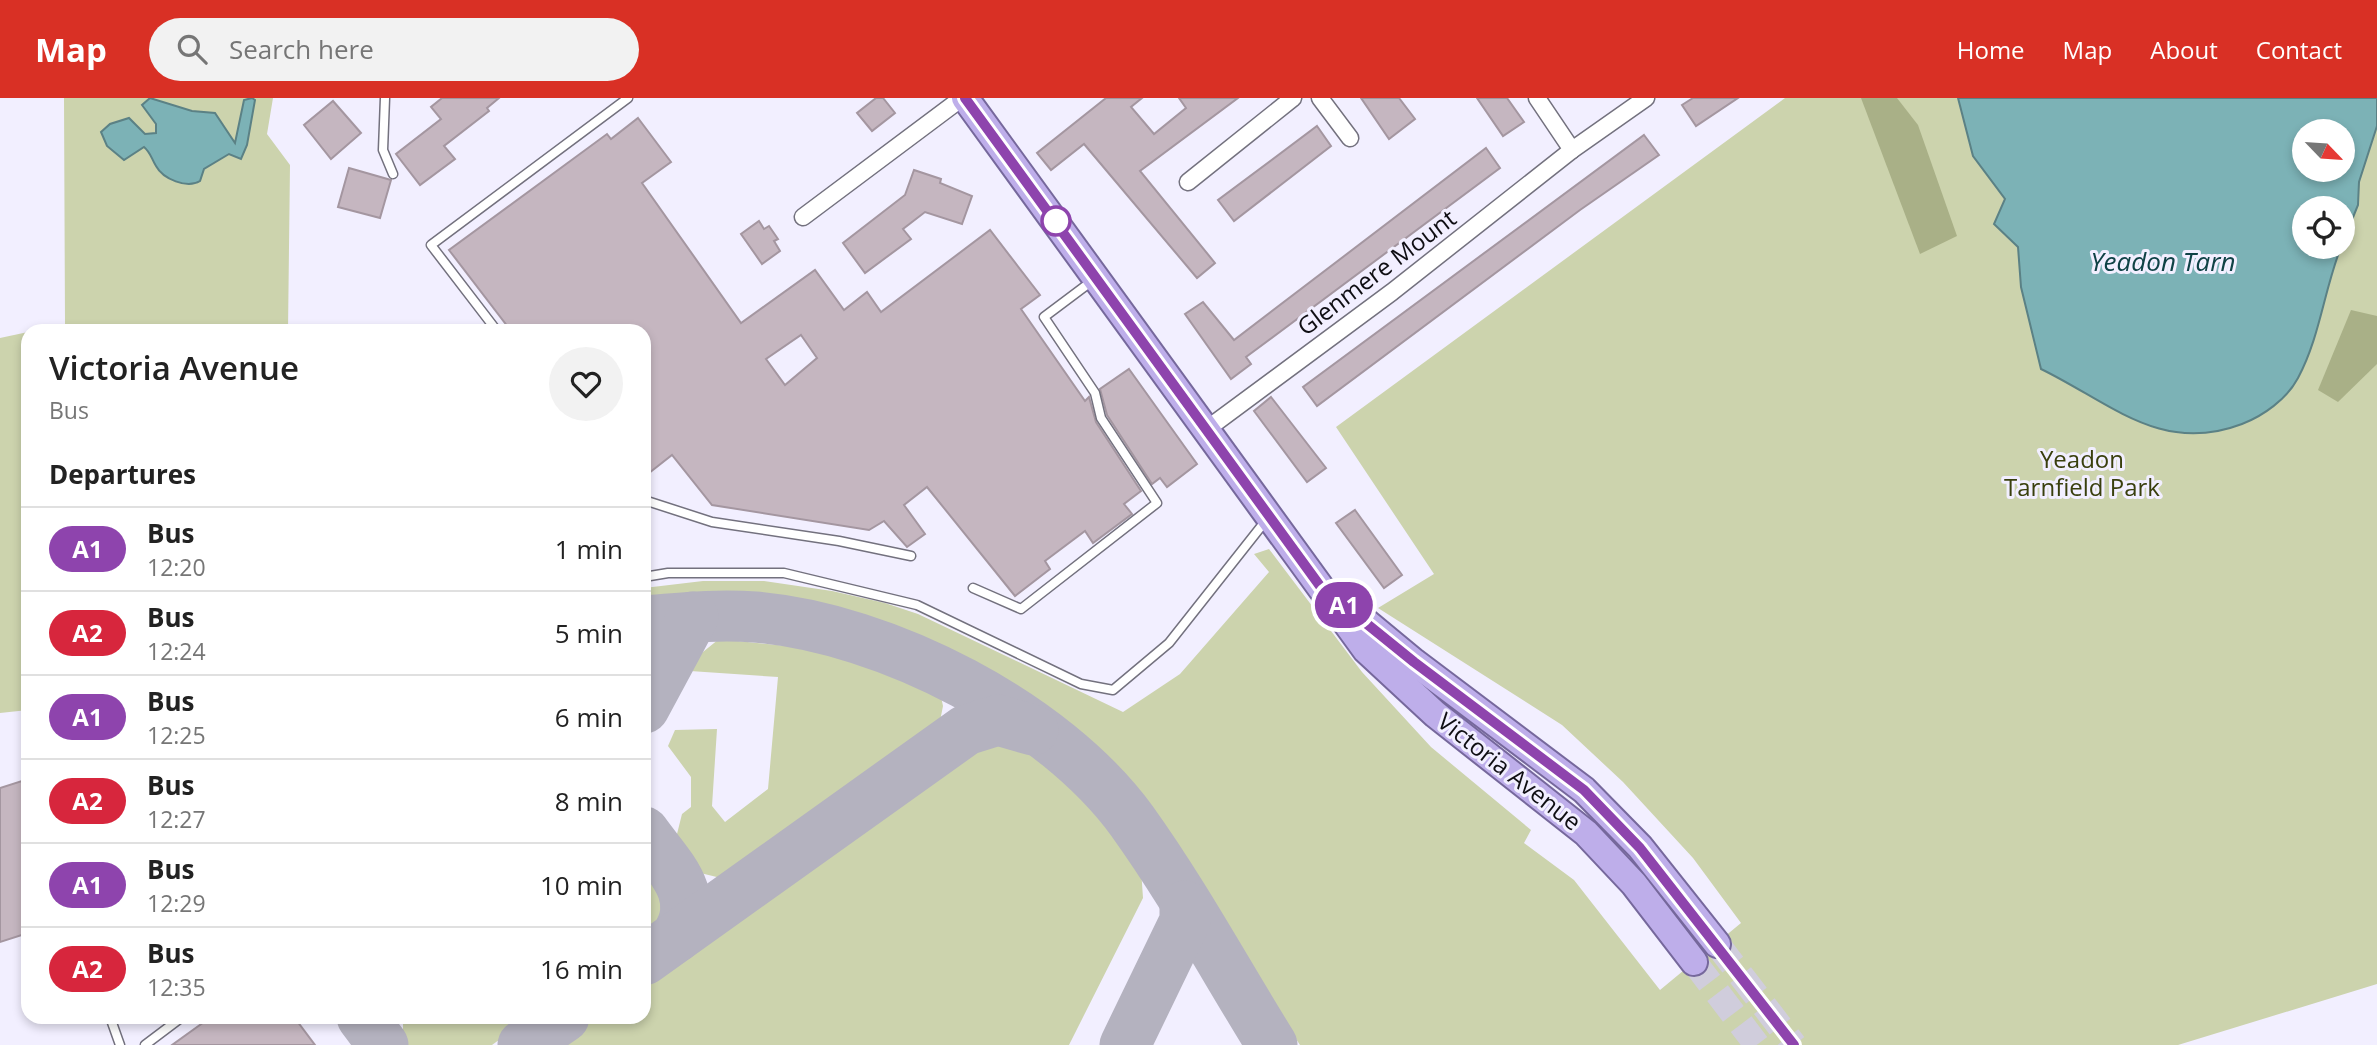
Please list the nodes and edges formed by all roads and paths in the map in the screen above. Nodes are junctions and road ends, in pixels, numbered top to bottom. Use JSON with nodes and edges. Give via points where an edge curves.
{"nodes":[{"id":1,"x":385,"y":98,"type":"edge"},
{"id":2,"x":628,"y":98,"type":"edge"},
{"id":3,"x":963,"y":98,"type":"edge"},
{"id":4,"x":1293,"y":98,"type":"edge"},
{"id":5,"x":1320,"y":98,"type":"edge"},
{"id":6,"x":1537,"y":98,"type":"edge"},
{"id":7,"x":1646,"y":98,"type":"edge"},
{"id":8,"x":1350,"y":138,"type":"dead end"},
{"id":9,"x":1572,"y":149,"type":"junction"},
{"id":10,"x":393,"y":174,"type":"dead end"},
{"id":11,"x":1188,"y":182,"type":"dead end"},
{"id":12,"x":803,"y":217,"type":"dead end"},
{"id":13,"x":1097,"y":277,"type":"junction"},
{"id":14,"x":492,"y":324,"type":"edge"},
{"id":15,"x":1207,"y":429,"type":"junction"},
{"id":16,"x":651,"y":502,"type":"edge"},
{"id":17,"x":1269,"y":516,"type":"junction"},
{"id":18,"x":911,"y":556,"type":"dead end"},
{"id":19,"x":651,"y":576,"type":"edge"},
{"id":20,"x":1320,"y":586,"type":"junction"},
{"id":21,"x":973,"y":588,"type":"dead end"},
{"id":22,"x":1717,"y":944,"type":"tunnel mouth"},
{"id":23,"x":1694,"y":962,"type":"tunnel mouth"},
{"id":24,"x":112,"y":1024,"type":"edge"},
{"id":25,"x":173,"y":1024,"type":"edge"},
{"id":26,"x":120,"y":1045,"type":"edge"},
{"id":27,"x":145,"y":1045,"type":"edge"}],
"edges":[{"from":1,"to":10,"type":"lane","via":[[383,149]]},
{"from":2,"to":14,"type":"lane","via":[[431,245]]},
{"from":3,"to":12,"type":"street"},
{"from":3,"to":13,"type":"highway","name":"Victoria Avenue"},
{"from":4,"to":11,"type":"street"},
{"from":5,"to":8,"type":"street"},
{"from":6,"to":9,"type":"street"},
{"from":7,"to":9,"type":"street","name":"Glenmere Mount"},
{"from":9,"to":15,"type":"street","name":"Glenmere Mount","via":[[1392,292]]},
{"from":13,"to":15,"type":"highway","name":"Victoria Avenue"},
{"from":13,"to":21,"type":"lane","via":[[1044,317],[1095,393],[1101,418],[1157,503],[1021,610]]},
{"from":15,"to":17,"type":"highway","name":"Victoria Avenue"},
{"from":16,"to":18,"type":"lane","via":[[712,522]]},
{"from":17,"to":19,"type":"lane","via":[[1169,643],[1113,690],[1081,684],[917,606],[784,573]]},
{"from":17,"to":20,"type":"highway","name":"Victoria Avenue"},
{"from":20,"to":22,"type":"highway","name":"Victoria Avenue","via":[[1584,790],[1640,848]]},
{"from":20,"to":23,"type":"highway","name":"Victoria Avenue","via":[[1366,650],[1435,714],[1586,833],[1634,884]]},
{"from":24,"to":26,"type":"lane"},
{"from":25,"to":27,"type":"lane"}]}
